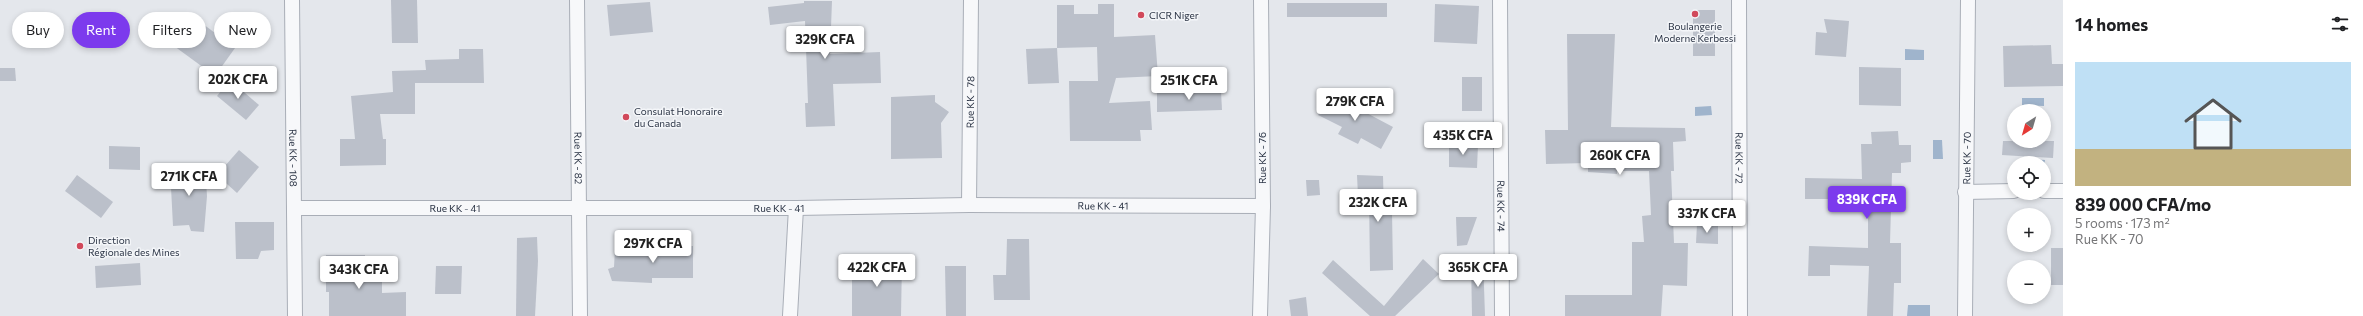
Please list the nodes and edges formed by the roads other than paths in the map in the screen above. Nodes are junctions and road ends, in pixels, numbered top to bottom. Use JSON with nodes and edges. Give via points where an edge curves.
{"nodes":[{"id":1,"x":292,"y":0,"type":"edge"},
{"id":2,"x":577,"y":0,"type":"edge"},
{"id":3,"x":971,"y":0,"type":"edge"},
{"id":4,"x":1261,"y":0,"type":"edge"},
{"id":5,"x":1500,"y":0,"type":"edge"},
{"id":6,"x":1739,"y":0,"type":"edge"},
{"id":7,"x":1968,"y":0,"type":"edge"},
{"id":8,"x":2007,"y":191,"type":"edge"},
{"id":9,"x":2051,"y":191,"type":"edge"},
{"id":10,"x":2063,"y":191,"type":"edge"},
{"id":11,"x":1965,"y":192,"type":"junction"},
{"id":12,"x":970,"y":205,"type":"junction"},
{"id":13,"x":1263,"y":206,"type":"junction"},
{"id":14,"x":294,"y":208,"type":"junction"},
{"id":15,"x":578,"y":208,"type":"junction"},
{"id":16,"x":796,"y":208,"type":"junction"},
{"id":17,"x":295,"y":316,"type":"edge"},
{"id":18,"x":580,"y":316,"type":"edge"},
{"id":19,"x":790,"y":316,"type":"edge"},
{"id":20,"x":1260,"y":316,"type":"edge"},
{"id":21,"x":1502,"y":316,"type":"edge"},
{"id":22,"x":1740,"y":316,"type":"edge"},
{"id":23,"x":1965,"y":316,"type":"edge"}],
"edges":[{"from":1,"to":14,"type":"street","name":"Rue KK - 108"},
{"from":2,"to":15,"type":"street","name":"Rue KK - 82"},
{"from":3,"to":12,"type":"street","name":"Rue KK - 78"},
{"from":4,"to":13,"type":"street","name":"Rue KK - 76"},
{"from":5,"to":21,"type":"street","name":"Rue KK - 74"},
{"from":6,"to":22,"type":"street","name":"Rue KK - 72"},
{"from":7,"to":11,"type":"street","name":"Rue KK - 70"},
{"from":8,"to":11,"type":"street"},
{"from":9,"to":10,"type":"street"},
{"from":11,"to":23,"type":"street","name":"Rue KK - 70"},
{"from":12,"to":13,"type":"street","name":"Rue KK - 41"},
{"from":12,"to":16,"type":"street","name":"Rue KK - 41"},
{"from":13,"to":20,"type":"street","name":"Rue KK - 76"},
{"from":14,"to":15,"type":"street","name":"Rue KK - 41"},
{"from":14,"to":17,"type":"street","name":"Rue KK - 108"},
{"from":15,"to":16,"type":"street","name":"Rue KK - 41"},
{"from":15,"to":18,"type":"street","name":"Rue KK - 82"},
{"from":16,"to":19,"type":"street"}]}
